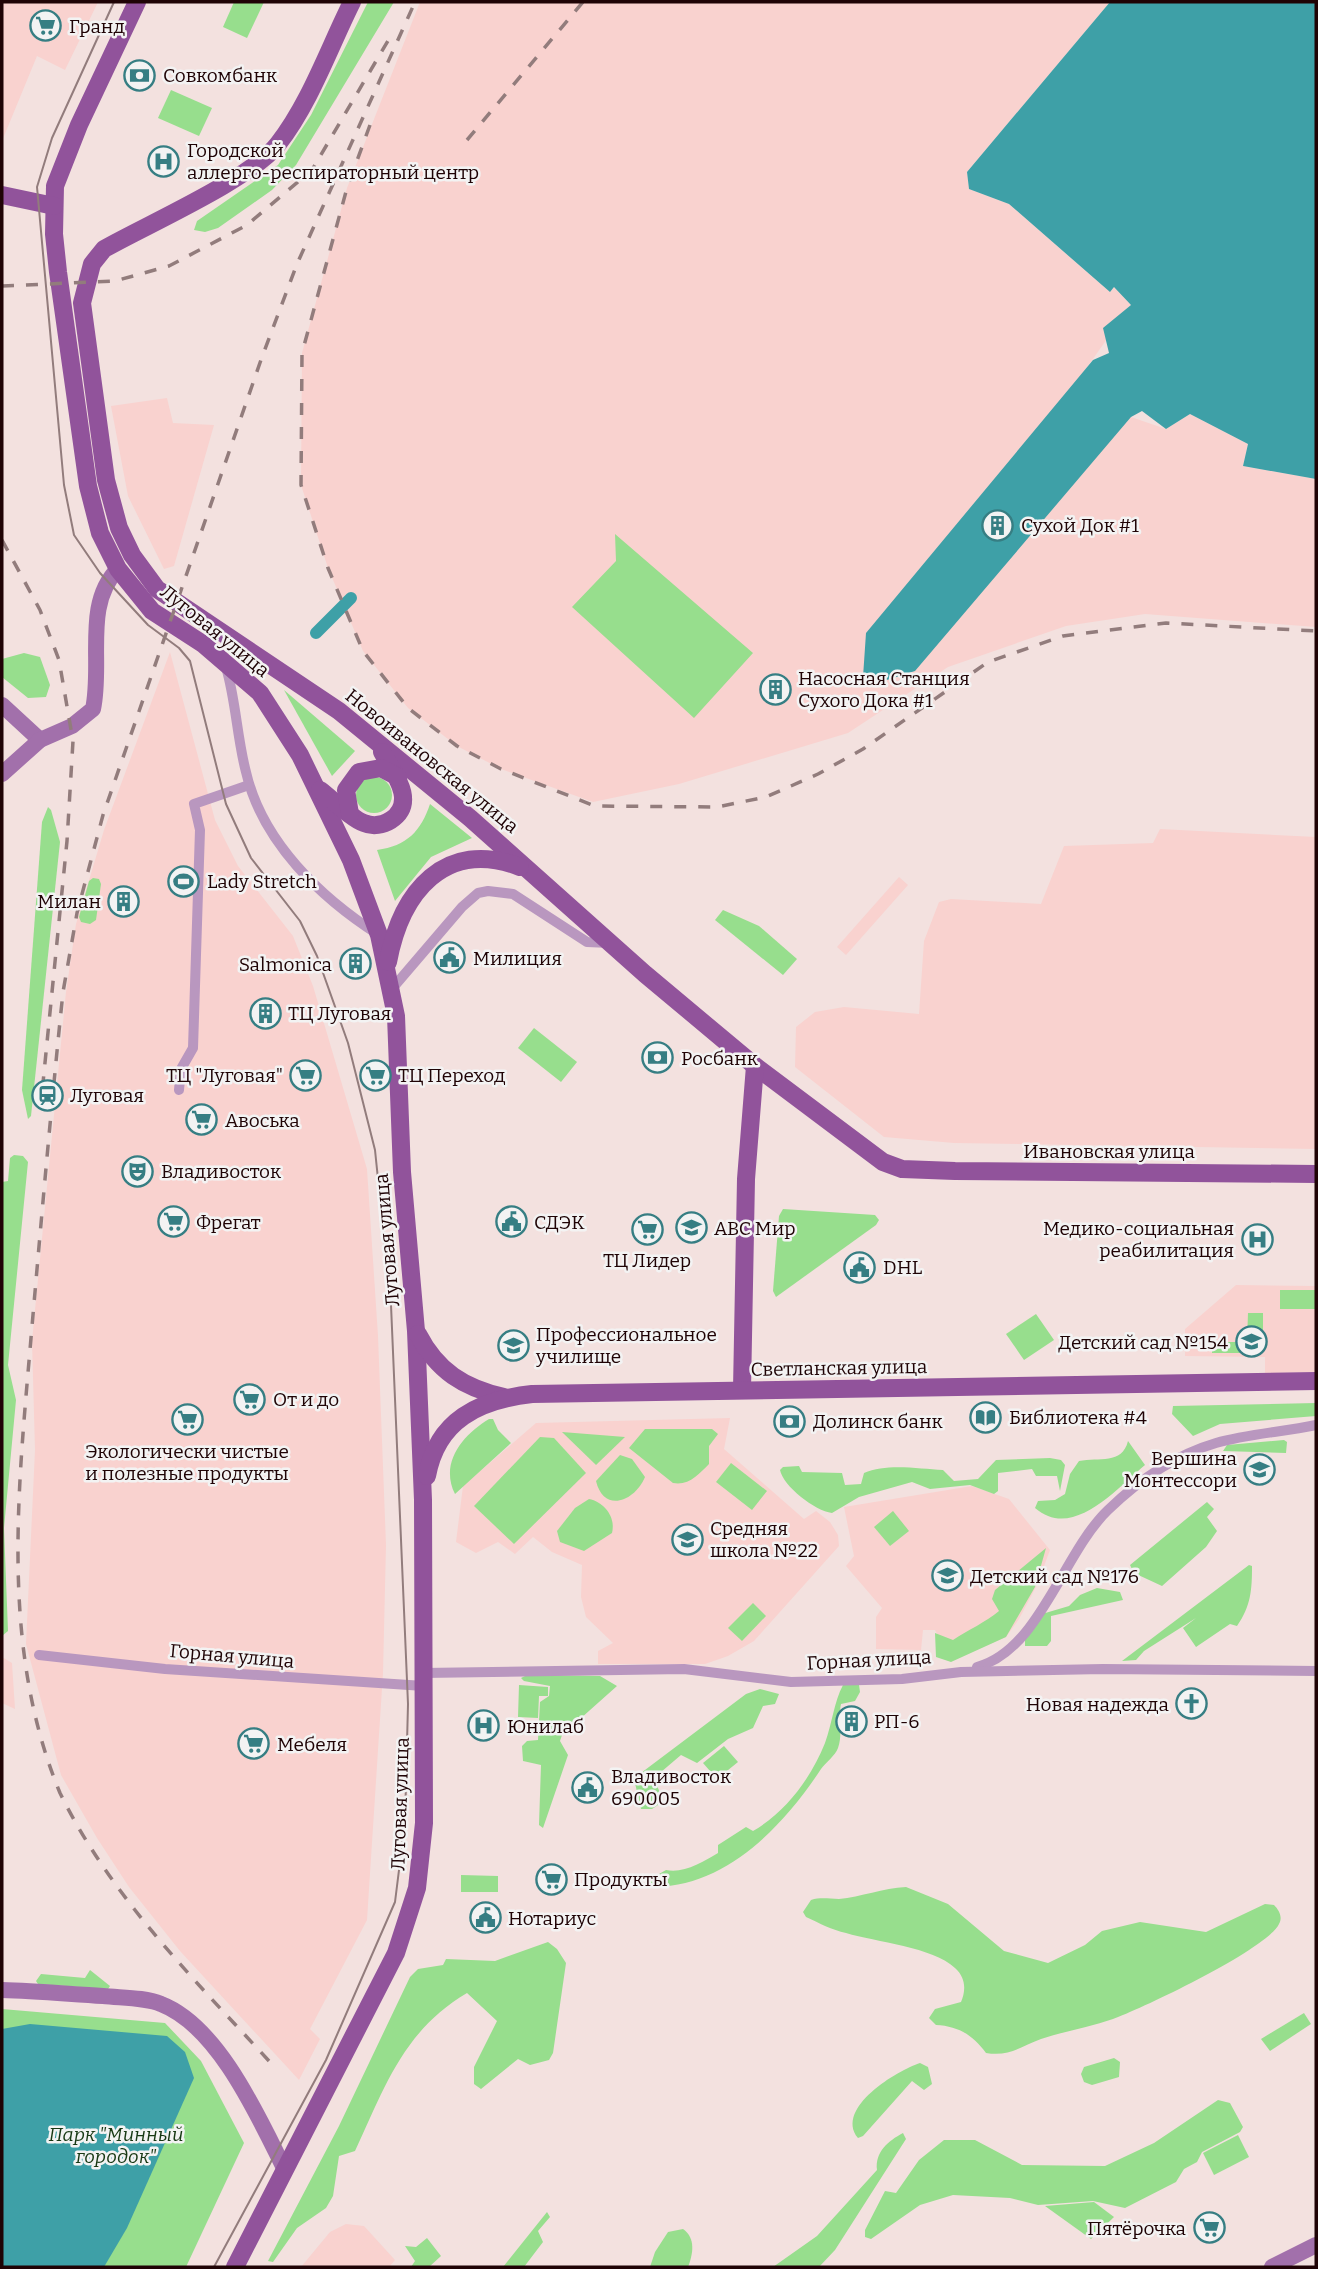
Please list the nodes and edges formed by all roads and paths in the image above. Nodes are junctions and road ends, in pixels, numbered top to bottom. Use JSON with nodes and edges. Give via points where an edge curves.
{"nodes":[{"id":1,"x":137,"y":2,"type":"edge"},
{"id":2,"x":352,"y":2,"type":"edge"},
{"id":3,"x":2,"y":195,"type":"edge"},
{"id":4,"x":54,"y":206,"type":"junction"},
{"id":5,"x":118,"y":569,"type":"junction"},
{"id":6,"x":225,"y":661,"type":"junction"},
{"id":7,"x":2,"y":705,"type":"edge"},
{"id":8,"x":40,"y":740,"type":"junction"},
{"id":9,"x":377,"y":743,"type":"junction"},
{"id":10,"x":2,"y":774,"type":"edge"},
{"id":11,"x":394,"y":775,"type":"junction"},
{"id":12,"x":250,"y":785,"type":"junction"},
{"id":13,"x":429,"y":786,"type":"junction"},
{"id":14,"x":318,"y":789,"type":"junction"},
{"id":15,"x":350,"y":812,"type":"junction"},
{"id":16,"x":351,"y":860,"type":"junction"},
{"id":17,"x":530,"y":871,"type":"junction"},
{"id":18,"x":379,"y":935,"type":"junction"},
{"id":19,"x":610,"y":943,"type":"junction"},
{"id":20,"x":387,"y":970,"type":"junction"},
{"id":21,"x":391,"y":990,"type":"junction"},
{"id":22,"x":755,"y":1066,"type":"junction"},
{"id":23,"x":179,"y":1090,"type":"dead end"},
{"id":24,"x":902,"y":1169,"type":"joint"},
{"id":25,"x":1316,"y":1174,"type":"edge"},
{"id":26,"x":416,"y":1331,"type":"junction"},
{"id":27,"x":1316,"y":1381,"type":"edge"},
{"id":28,"x":742,"y":1390,"type":"junction"},
{"id":29,"x":504,"y":1397,"type":"junction"},
{"id":30,"x":1316,"y":1425,"type":"edge"},
{"id":31,"x":422,"y":1500,"type":"junction"},
{"id":32,"x":39,"y":1655,"type":"dead end"},
{"id":33,"x":1316,"y":1671,"type":"edge"},
{"id":34,"x":961,"y":1672,"type":"junction"},
{"id":35,"x":424,"y":1680,"type":"junction"},
{"id":36,"x":2,"y":1990,"type":"edge"},
{"id":37,"x":284,"y":2168,"type":"junction"},
{"id":38,"x":1316,"y":2245,"type":"edge"},
{"id":39,"x":235,"y":2267,"type":"edge"},
{"id":40,"x":1272,"y":2267,"type":"edge"}],
"edges":[{"from":1,"to":4,"type":"main road","name":"Луговая улица","via":[[57,178]]},
{"from":2,"to":9,"type":"main road","name":"Новоивановская улица","via":[[301,107],[276,147],[217,188],[104,249],[92,264],[82,303],[106,480],[132,555],[157,589],[333,707]]},
{"from":3,"to":4,"type":"main road"},
{"from":4,"to":5,"type":"main road","name":"Луговая улица","via":[[58,272],[88,486],[100,533]]},
{"from":5,"to":6,"type":"main road","name":"Луговая улица","via":[[152,611]]},
{"from":5,"to":8,"type":"main road","via":[[106,581],[99,600],[93,709],[72,726]]},
{"from":6,"to":12,"type":"street"},
{"from":6,"to":14,"type":"main road","name":"Луговая улица","via":[[276,715]]},
{"from":7,"to":8,"type":"main road"},
{"from":8,"to":10,"type":"main road"},
{"from":9,"to":11,"type":"main road"},
{"from":9,"to":13,"type":"main road","name":"Новоивановская улица"},
{"from":11,"to":13,"type":"main road"},
{"from":11,"to":15,"type":"main road","via":[[381,768],[359,772],[346,790]]},
{"from":11,"to":15,"type":"main road","via":[[402,786],[403,799],[390,821],[371,825]]},
{"from":12,"to":18,"type":"street","via":[[261,811],[307,879]]},
{"from":12,"to":23,"type":"street","via":[[194,804],[200,830],[193,1048],[181,1069]]},
{"from":13,"to":17,"type":"main road","name":"Новоивановская улица"},
{"from":14,"to":15,"type":"main road"},
{"from":14,"to":16,"type":"main road","name":"Луговая улица"},
{"from":15,"to":16,"type":"main road"},
{"from":16,"to":18,"type":"main road","name":"Луговая улица"},
{"from":17,"to":19,"type":"main road","name":"Новоивановская улица"},
{"from":17,"to":20,"type":"main road","via":[[488,858],[445,867],[418,891],[401,918]]},
{"from":18,"to":20,"type":"main road","name":"Луговая улица"},
{"from":19,"to":21,"type":"street","via":[[587,942],[513,894],[478,893]]},
{"from":19,"to":22,"type":"main road","name":"Новоивановская улица"},
{"from":20,"to":21,"type":"main road","name":"Луговая улица"},
{"from":21,"to":26,"type":"main road","name":"Луговая улица"},
{"from":22,"to":24,"type":"main road","name":"Новоивановская улица","via":[[883,1162]]},
{"from":22,"to":28,"type":"main road","via":[[746,1182]]},
{"from":24,"to":25,"type":"main road","name":"Ивановская улица"},
{"from":26,"to":29,"type":"main road","via":[[429,1356],[450,1376],[480,1392]]},
{"from":26,"to":31,"type":"main road","name":"Луговая улица"},
{"from":27,"to":28,"type":"main road","name":"Светланская улица"},
{"from":28,"to":29,"type":"main road","name":"Светланская улица"},
{"from":29,"to":31,"type":"main road","name":"Светланская улица","via":[[458,1417],[440,1439],[428,1467]]},
{"from":30,"to":34,"type":"street","via":[[1218,1442],[1180,1456],[1151,1475],[1089,1530],[1046,1602],[1008,1653]]},
{"from":31,"to":35,"type":"main road","name":"Луговая улица"},
{"from":32,"to":35,"type":"street","name":"Горная улица","via":[[387,1686]]},
{"from":33,"to":34,"type":"street","name":"Горная улица"},
{"from":34,"to":35,"type":"street","name":"Горная улица","via":[[902,1679],[791,1682],[684,1669]]},
{"from":35,"to":37,"type":"main road","name":"Луговая улица","via":[[422,1857],[408,1924]]},
{"from":36,"to":37,"type":"main road","via":[[145,2000],[174,2010],[224,2062]]},
{"from":37,"to":39,"type":"main road","name":"Луговая улица"},
{"from":38,"to":40,"type":"main road"}]}
